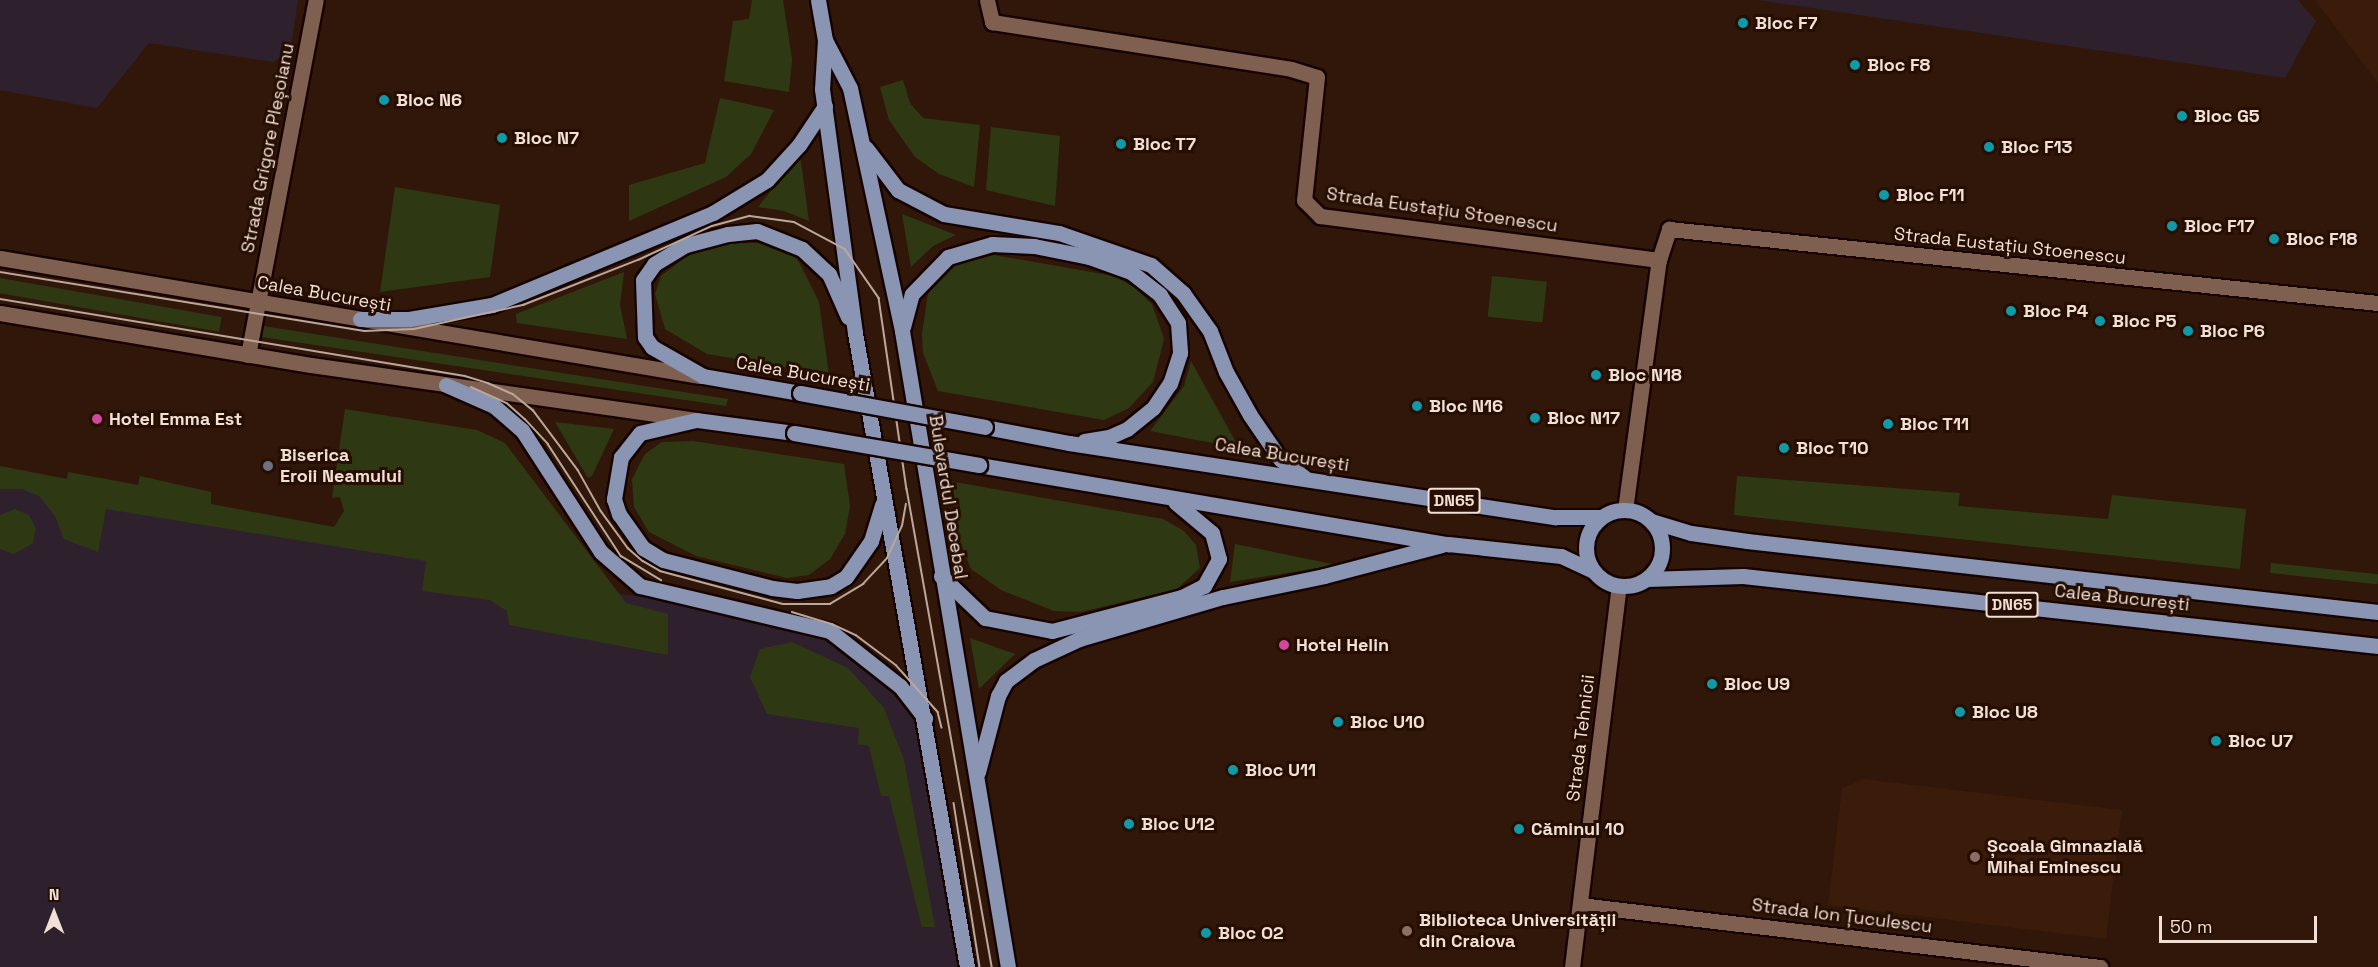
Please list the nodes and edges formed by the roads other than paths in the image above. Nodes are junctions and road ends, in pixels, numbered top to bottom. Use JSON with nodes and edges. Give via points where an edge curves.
{"nodes":[{"id":1,"x":316,"y":0,"type":"edge"},
{"id":2,"x":818,"y":0,"type":"edge"},
{"id":3,"x":987,"y":0,"type":"edge"},
{"id":4,"x":825,"y":40,"type":"junction"},
{"id":5,"x":825,"y":106,"type":"junction"},
{"id":6,"x":859,"y":135,"type":"junction"},
{"id":7,"x":0,"y":258,"type":"edge"},
{"id":8,"x":1659,"y":260,"type":"junction"},
{"id":9,"x":258,"y":302,"type":"junction"},
{"id":10,"x":2378,"y":303,"type":"edge"},
{"id":11,"x":0,"y":313,"type":"edge"},
{"id":12,"x":360,"y":319,"type":"junction"},
{"id":13,"x":902,"y":331,"type":"junction"},
{"id":14,"x":855,"y":333,"type":"junction"},
{"id":15,"x":248,"y":355,"type":"junction"},
{"id":16,"x":703,"y":376,"type":"junction"},
{"id":17,"x":446,"y":385,"type":"junction"},
{"id":18,"x":696,"y":420,"type":"junction"},
{"id":19,"x":1069,"y":443,"type":"junction"},
{"id":20,"x":1306,"y":478,"type":"junction"},
{"id":21,"x":883,"y":494,"type":"junction"},
{"id":22,"x":1167,"y":498,"type":"junction"},
{"id":23,"x":1625,"y":510,"type":"junction"},
{"id":24,"x":1601,"y":517,"type":"junction"},
{"id":25,"x":1651,"y":521,"type":"junction"},
{"id":26,"x":1448,"y":544,"type":"junction"},
{"id":27,"x":1593,"y":571,"type":"junction"},
{"id":28,"x":940,"y":574,"type":"junction"},
{"id":29,"x":1646,"y":579,"type":"junction"},
{"id":30,"x":1619,"y":586,"type":"junction"},
{"id":31,"x":2378,"y":612,"type":"edge"},
{"id":32,"x":2378,"y":646,"type":"edge"},
{"id":33,"x":926,"y":719,"type":"junction"},
{"id":34,"x":976,"y":778,"type":"junction"},
{"id":35,"x":1580,"y":904,"type":"junction"},
{"id":36,"x":968,"y":967,"type":"edge"},
{"id":37,"x":1008,"y":967,"type":"edge"},
{"id":38,"x":1572,"y":967,"type":"edge"},
{"id":39,"x":2100,"y":967,"type":"edge"}],
"edges":[{"from":1,"to":9,"type":"street","name":"Strada Grigore Pleșoianu"},
{"from":2,"to":4,"type":"main road","name":"Bulevardul Decebal"},
{"from":3,"to":8,"type":"street","name":"Strada Eustațiu Stoenescu","via":[[992,22],[1291,69],[1317,77],[1304,200],[1320,216]]},
{"from":4,"to":5,"type":"main road","name":"Bulevardul Decebal"},
{"from":4,"to":6,"type":"main road","name":"Bulevardul Decebal","via":[[850,88]]},
{"from":5,"to":12,"type":"main road","via":[[799,145],[767,180],[713,213],[492,305],[409,319]]},
{"from":5,"to":14,"type":"main road","name":"Bulevardul Decebal"},
{"from":6,"to":13,"type":"main road","name":"Bulevardul Decebal"},
{"from":6,"to":20,"type":"main road","via":[[898,190],[944,214],[1059,233],[1151,265],[1183,293],[1210,331],[1226,372],[1250,415],[1281,459]]},
{"from":7,"to":9,"type":"street","name":"Calea București"},
{"from":8,"to":10,"type":"street","name":"Strada Eustațiu Stoenescu","via":[[1669,230]]},
{"from":8,"to":23,"type":"street","name":"Strada Eustațiu Stoenescu"},
{"from":9,"to":12,"type":"street","name":"Calea București"},
{"from":9,"to":15,"type":"street","name":"Strada Grigore Pleșoianu"},
{"from":11,"to":15,"type":"street"},
{"from":12,"to":16,"type":"street","name":"Calea București"},
{"from":13,"to":19,"type":"main road","via":[[912,294],[948,257],[992,244],[1034,246],[1089,257],[1131,272],[1160,295],[1178,323],[1180,353],[1170,383],[1153,408],[1127,429],[1109,437]]},
{"from":13,"to":28,"type":"main road","name":"Bulevardul Decebal"},
{"from":14,"to":16,"type":"main road","via":[[829,274],[802,249],[781,238],[758,231],[686,245],[654,264],[643,280],[644,328],[652,347]]},
{"from":14,"to":21,"type":"main road","name":"Bulevardul Decebal"},
{"from":15,"to":17,"type":"street"},
{"from":16,"to":19,"type":"main road","name":"Calea București","bridge":true},
{"from":17,"to":18,"type":"street"},
{"from":17,"to":33,"type":"main road","via":[[494,406],[522,430],[601,552],[640,586],[830,631],[900,686]]},
{"from":18,"to":21,"type":"main road","via":[[640,433],[621,457],[615,481],[614,499],[628,530],[643,549],[663,560],[772,588],[796,591],[831,586],[846,578],[872,541]]},
{"from":18,"to":22,"type":"main road","number":"DN65","bridge":true,"via":[[794,433]]},
{"from":19,"to":20,"type":"main road","name":"Calea București","number":"DN65"},
{"from":20,"to":24,"type":"main road","name":"Calea București","number":"DN65","via":[[1555,517]]},
{"from":21,"to":33,"type":"main road","name":"Bulevardul Decebal"},
{"from":22,"to":26,"type":"main road","number":"DN65"},
{"from":22,"to":28,"type":"main road","via":[[1192,513],[1212,533],[1219,559],[1204,586],[1182,597],[1052,631],[985,618]]},
{"from":23,"to":24,"type":"main road"},
{"from":23,"to":25,"type":"main road"},
{"from":24,"to":27,"type":"main road","via":[[1590,530],[1585,546]]},
{"from":25,"to":29,"type":"main road","via":[[1662,546],[1658,564]]},
{"from":25,"to":31,"type":"main road","name":"Calea București","number":"DN65","via":[[1690,533],[1747,542]]},
{"from":26,"to":27,"type":"main road","number":"DN65","via":[[1561,556]]},
{"from":26,"to":34,"type":"main road","via":[[1223,597],[1080,639],[1034,660],[1006,681],[998,696]]},
{"from":27,"to":30,"type":"main road"},
{"from":28,"to":34,"type":"main road","name":"Bulevardul Decebal","via":[[954,635]]},
{"from":29,"to":30,"type":"main road"},
{"from":29,"to":32,"type":"main road","name":"Calea București","number":"DN65","via":[[1743,576]]},
{"from":30,"to":35,"type":"street","name":"Strada Tehnicii"},
{"from":33,"to":36,"type":"main road","name":"Bulevardul Decebal"},
{"from":34,"to":37,"type":"main road","name":"Bulevardul Decebal"},
{"from":35,"to":38,"type":"street","name":"Strada Tehnicii"},
{"from":35,"to":39,"type":"street","name":"Strada Ion Țuculescu"}]}
